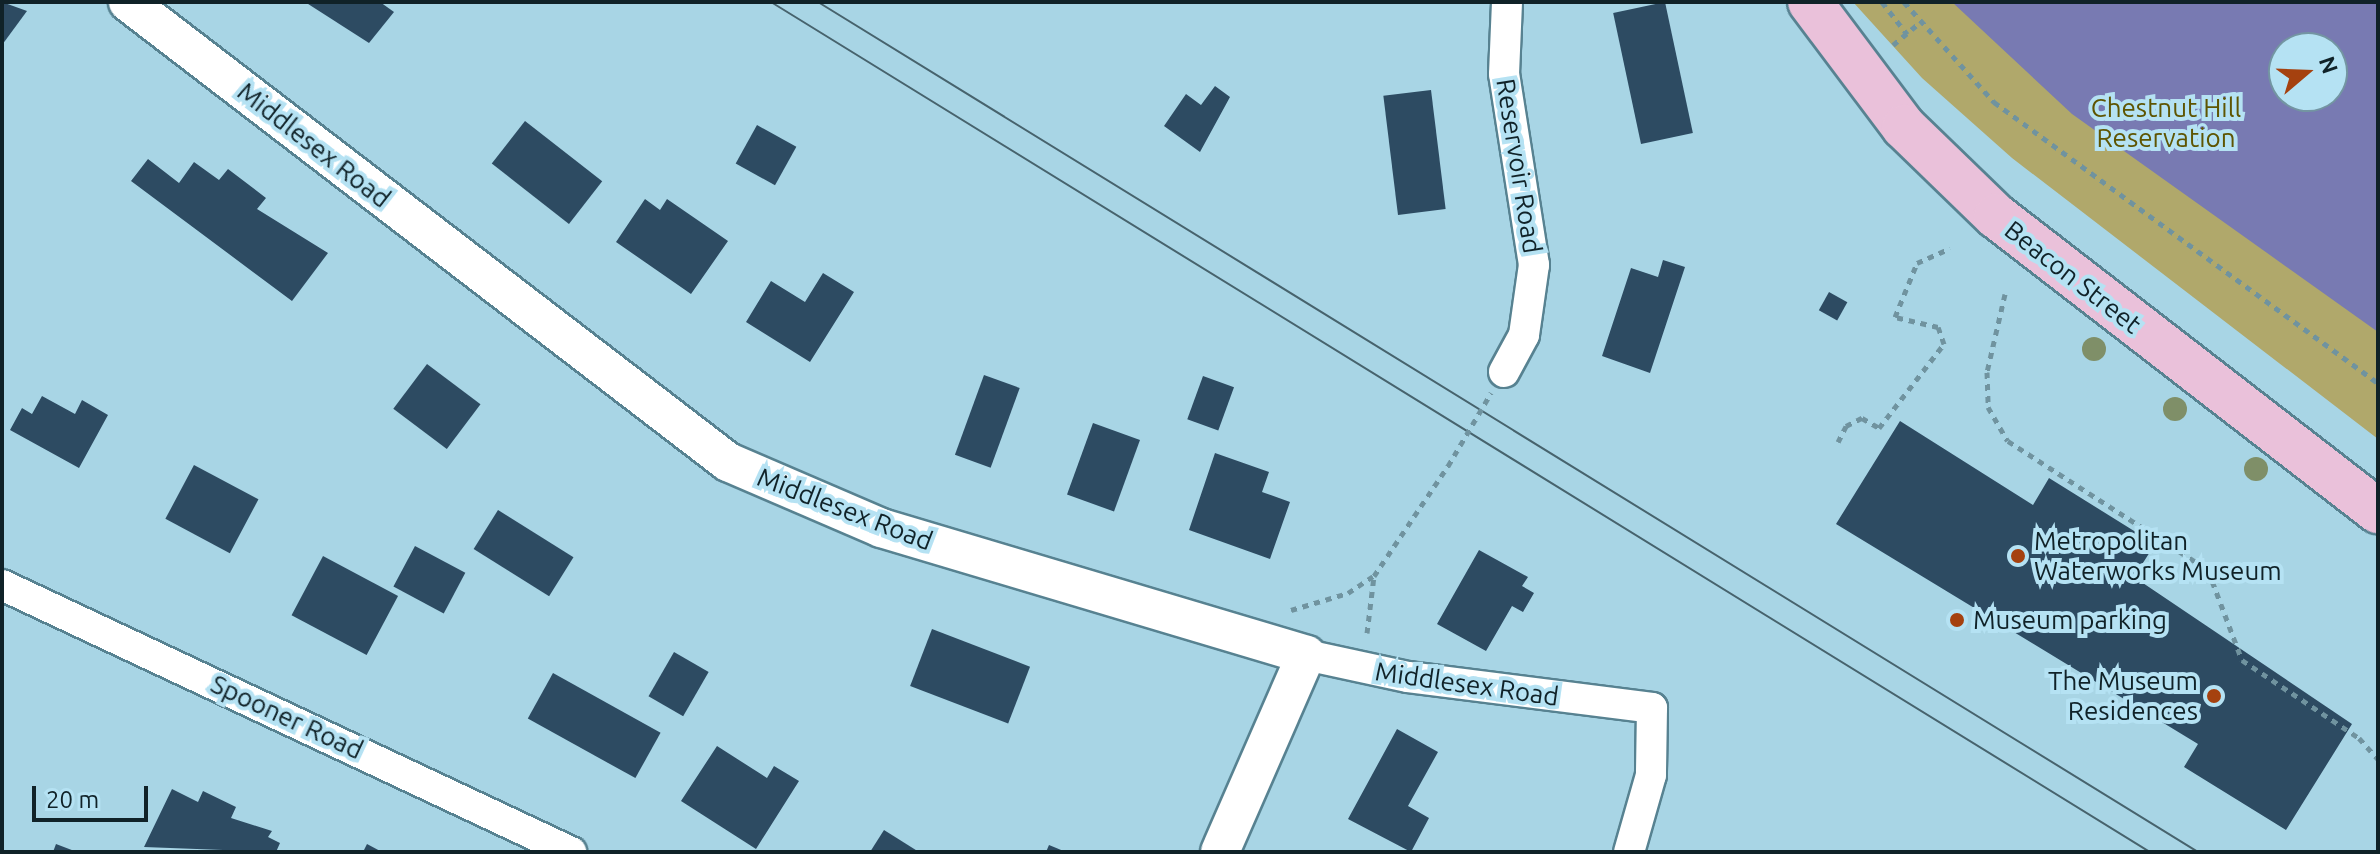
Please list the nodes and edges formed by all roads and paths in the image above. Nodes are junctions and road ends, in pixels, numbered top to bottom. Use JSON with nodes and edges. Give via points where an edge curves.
{"nodes":[{"id":1,"x":128,"y":2,"type":"edge"},
{"id":2,"x":1507,"y":2,"type":"edge"},
{"id":3,"x":1810,"y":2,"type":"edge"},
{"id":4,"x":1882,"y":2,"type":"edge"},
{"id":5,"x":1904,"y":2,"type":"edge"},
{"id":6,"x":1920,"y":22,"type":"junction"},
{"id":7,"x":1907,"y":34,"type":"junction"},
{"id":8,"x":1892,"y":46,"type":"dead end"},
{"id":9,"x":1950,"y":248,"type":"dead end"},
{"id":10,"x":2005,"y":294,"type":"dead end"},
{"id":11,"x":1498,"y":382,"type":"joint"},
{"id":12,"x":2378,"y":383,"type":"edge"},
{"id":13,"x":1838,"y":442,"type":"dead end"},
{"id":14,"x":2378,"y":511,"type":"edge"},
{"id":15,"x":1374,"y":576,"type":"junction"},
{"id":16,"x":2,"y":585,"type":"edge"},
{"id":17,"x":1284,"y":611,"type":"dead end"},
{"id":18,"x":1367,"y":638,"type":"dead end"},
{"id":19,"x":1306,"y":655,"type":"junction"},
{"id":20,"x":2378,"y":759,"type":"edge"},
{"id":21,"x":571,"y":852,"type":"edge"},
{"id":22,"x":1220,"y":852,"type":"edge"},
{"id":23,"x":1629,"y":852,"type":"edge"}],
"edges":[{"from":1,"to":19,"type":"street","name":"Middlesex Road","via":[[728,462],[881,528]]},
{"from":2,"to":11,"type":"street","name":"Reservoir Road","via":[[1504,74],[1534,265],[1524,335]]},
{"from":3,"to":14,"type":"main road","name":"Beacon Street","via":[[1904,127],[1996,216]]},
{"from":4,"to":7,"type":"path"},
{"from":5,"to":6,"type":"path"},
{"from":6,"to":7,"type":"path"},
{"from":6,"to":12,"type":"path","via":[[2030,130]]},
{"from":7,"to":8,"type":"path"},
{"from":9,"to":13,"type":"path","via":[[1917,263],[1895,317],[1938,327],[1944,344],[1879,428],[1862,418],[1846,426]]},
{"from":10,"to":20,"type":"path","via":[[1987,372],[1988,407],[2008,441],[2208,570],[2242,660],[2359,738]]},
{"from":11,"to":15,"type":"path","bridge":true},
{"from":15,"to":17,"type":"path","via":[[1348,593]]},
{"from":15,"to":18,"type":"path"},
{"from":16,"to":21,"type":"street","name":"Spooner Road"},
{"from":19,"to":22,"type":"street"},
{"from":19,"to":23,"type":"street","name":"Middlesex Road","via":[[1408,677],[1652,708],[1651,775]]}]}
